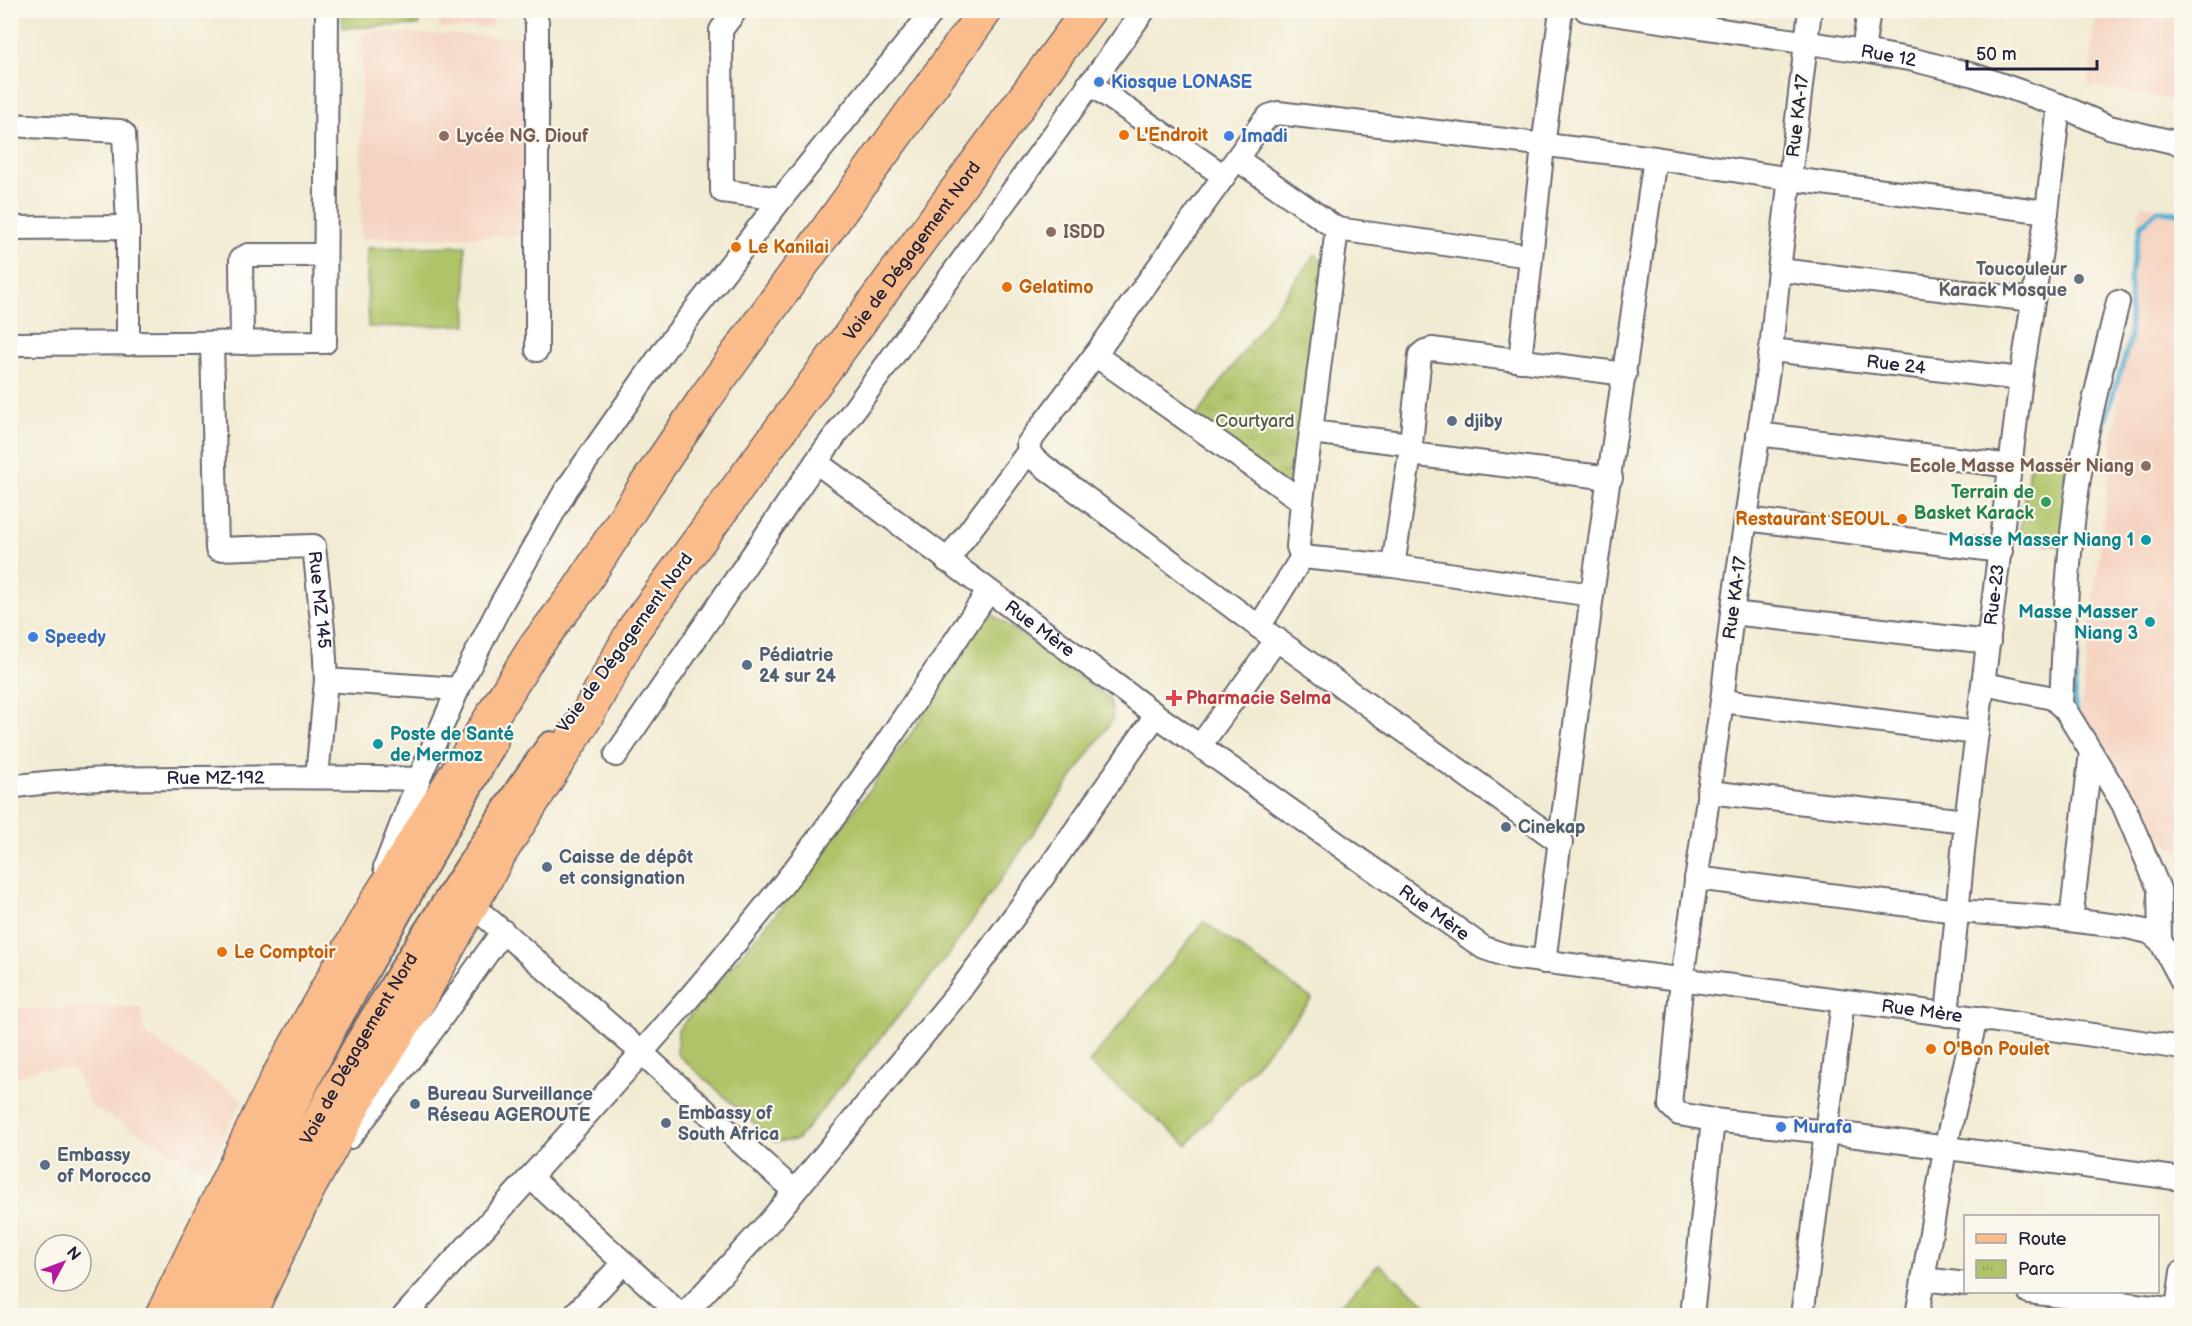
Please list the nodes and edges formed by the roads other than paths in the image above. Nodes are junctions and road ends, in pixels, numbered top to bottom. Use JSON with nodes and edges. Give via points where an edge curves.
{"nodes":[{"id":1,"x":327,"y":10,"type":"edge"},
{"id":2,"x":532,"y":10,"type":"edge"},
{"id":3,"x":736,"y":10,"type":"edge"},
{"id":4,"x":934,"y":10,"type":"edge"},
{"id":5,"x":986,"y":10,"type":"edge"},
{"id":6,"x":1144,"y":10,"type":"edge"},
{"id":7,"x":1561,"y":10,"type":"edge"},
{"id":8,"x":1586,"y":10,"type":"edge"},
{"id":9,"x":1810,"y":10,"type":"edge"},
{"id":10,"x":1869,"y":10,"type":"edge"},
{"id":11,"x":1094,"y":13,"type":"edge"},
{"id":12,"x":1671,"y":16,"type":"edge"},
{"id":13,"x":1807,"y":42,"type":"junction"},
{"id":14,"x":1863,"y":51,"type":"junction"},
{"id":15,"x":1089,"y":83,"type":"junction"},
{"id":16,"x":2059,"y":105,"type":"junction"},
{"id":17,"x":10,"y":126,"type":"edge"},
{"id":18,"x":2181,"y":144,"type":"edge"},
{"id":19,"x":1543,"y":146,"type":"junction"},
{"id":20,"x":1655,"y":158,"type":"junction"},
{"id":21,"x":1230,"y":168,"type":"junction"},
{"id":22,"x":1791,"y":179,"type":"junction"},
{"id":23,"x":781,"y":199,"type":"junction"},
{"id":24,"x":2047,"y":212,"type":"junction"},
{"id":25,"x":128,"y":227,"type":"junction"},
{"id":26,"x":10,"y":228,"type":"edge"},
{"id":27,"x":1337,"y":229,"type":"junction"},
{"id":28,"x":326,"y":255,"type":"junction"},
{"id":29,"x":1530,"y":256,"type":"junction"},
{"id":30,"x":1779,"y":270,"type":"junction"},
{"id":31,"x":2033,"y":300,"type":"junction"},
{"id":32,"x":2118,"y":302,"type":"dead end"},
{"id":33,"x":212,"y":343,"type":"junction"},
{"id":34,"x":242,"y":343,"type":"junction"},
{"id":35,"x":10,"y":344,"type":"edge"},
{"id":36,"x":128,"y":344,"type":"junction"},
{"id":37,"x":537,"y":350,"type":"dead end"},
{"id":38,"x":1771,"y":350,"type":"junction"},
{"id":39,"x":1095,"y":355,"type":"junction"},
{"id":40,"x":1520,"y":361,"type":"junction"},
{"id":41,"x":1625,"y":374,"type":"junction"},
{"id":42,"x":2021,"y":379,"type":"junction"},
{"id":43,"x":1311,"y":432,"type":"junction"},
{"id":44,"x":1758,"y":434,"type":"junction"},
{"id":45,"x":1410,"y":449,"type":"junction"},
{"id":46,"x":1029,"y":452,"type":"junction"},
{"id":47,"x":816,"y":462,"type":"junction"},
{"id":48,"x":2011,"y":466,"type":"junction"},
{"id":49,"x":1611,"y":478,"type":"junction"},
{"id":50,"x":1302,"y":501,"type":"junction"},
{"id":51,"x":1746,"y":519,"type":"junction"},
{"id":52,"x":2001,"y":551,"type":"junction"},
{"id":53,"x":1302,"y":557,"type":"junction"},
{"id":54,"x":947,"y":561,"type":"junction"},
{"id":55,"x":1393,"y":566,"type":"junction"},
{"id":56,"x":988,"y":592,"type":"junction"},
{"id":57,"x":1592,"y":595,"type":"junction"},
{"id":58,"x":1732,"y":613,"type":"junction"},
{"id":59,"x":634,"y":629,"type":"junction"},
{"id":60,"x":1268,"y":633,"type":"junction"},
{"id":61,"x":1989,"y":642,"type":"junction"},
{"id":62,"x":326,"y":680,"type":"junction"},
{"id":63,"x":1984,"y":684,"type":"junction"},
{"id":64,"x":458,"y":688,"type":"junction"},
{"id":65,"x":1722,"y":701,"type":"junction"},
{"id":66,"x":2061,"y":704,"type":"junction"},
{"id":67,"x":1156,"y":715,"type":"junction"},
{"id":68,"x":1977,"y":733,"type":"junction"},
{"id":69,"x":1200,"y":746,"type":"junction"},
{"id":70,"x":2091,"y":752,"type":"junction"},
{"id":71,"x":616,"y":755,"type":"dead end"},
{"id":72,"x":317,"y":777,"type":"junction"},
{"id":73,"x":419,"y":779,"type":"junction"},
{"id":74,"x":10,"y":788,"type":"edge"},
{"id":75,"x":1708,"y":792,"type":"junction"},
{"id":76,"x":1966,"y":821,"type":"junction"},
{"id":77,"x":1561,"y":843,"type":"junction"},
{"id":78,"x":1696,"y":878,"type":"junction"},
{"id":79,"x":471,"y":904,"type":"junction"},
{"id":80,"x":1957,"y":911,"type":"junction"},
{"id":81,"x":2071,"y":920,"type":"junction"},
{"id":82,"x":378,"y":923,"type":"junction"},
{"id":83,"x":503,"y":930,"type":"junction"},
{"id":84,"x":2160,"y":940,"type":"junction"},
{"id":85,"x":1544,"y":962,"type":"junction"},
{"id":86,"x":1682,"y":979,"type":"junction"},
{"id":87,"x":2181,"y":981,"type":"edge"},
{"id":88,"x":1843,"y":1002,"type":"junction"},
{"id":89,"x":1947,"y":1015,"type":"junction"},
{"id":90,"x":1976,"y":1018,"type":"junction"},
{"id":91,"x":2181,"y":1048,"type":"edge"},
{"id":92,"x":642,"y":1053,"type":"junction"},
{"id":93,"x":1713,"y":1120,"type":"junction"},
{"id":94,"x":1827,"y":1132,"type":"junction"},
{"id":95,"x":1945,"y":1149,"type":"junction"},
{"id":96,"x":530,"y":1177,"type":"junction"},
{"id":97,"x":2181,"y":1179,"type":"edge"},
{"id":98,"x":308,"y":1189,"type":"junction"},
{"id":99,"x":794,"y":1191,"type":"junction"},
{"id":100,"x":615,"y":1272,"type":"dead end"},
{"id":101,"x":2181,"y":1272,"type":"edge"},
{"id":102,"x":1923,"y":1279,"type":"junction"},
{"id":103,"x":1964,"y":1284,"type":"edge"},
{"id":104,"x":2036,"y":1293,"type":"edge"},
{"id":105,"x":2176,"y":1312,"type":"edge"},
{"id":106,"x":162,"y":1316,"type":"edge"},
{"id":107,"x":193,"y":1316,"type":"edge"},
{"id":108,"x":223,"y":1316,"type":"edge"},
{"id":109,"x":248,"y":1316,"type":"edge"},
{"id":110,"x":404,"y":1316,"type":"edge"},
{"id":111,"x":573,"y":1316,"type":"edge"},
{"id":112,"x":683,"y":1316,"type":"edge"},
{"id":113,"x":1692,"y":1316,"type":"edge"},
{"id":114,"x":1802,"y":1316,"type":"edge"},
{"id":115,"x":1917,"y":1316,"type":"edge"}],
"edges":[{"from":1,"to":28,"type":"street"},
{"from":2,"to":37,"type":"street","via":[[537,22]]},
{"from":3,"to":23,"type":"street","via":[[722,30],[722,191]]},
{"from":4,"to":23,"type":"street"},
{"from":5,"to":82,"type":"highway","via":[[704,400],[578,591],[535,647]]},
{"from":6,"to":15,"type":"street"},
{"from":7,"to":19,"type":"street"},
{"from":8,"to":12,"type":"street","name":"Rue 12"},
{"from":9,"to":13,"type":"street","name":"Rue KA-17"},
{"from":10,"to":14,"type":"street"},
{"from":11,"to":59,"type":"highway","name":"Voie de Dégagement Nord"},
{"from":12,"to":13,"type":"street","name":"Rue 12"},
{"from":13,"to":14,"type":"street","name":"Rue 12"},
{"from":13,"to":22,"type":"street","name":"Rue KA-17"},
{"from":14,"to":16,"type":"street","name":"Rue 12","via":[[1974,75]]},
{"from":15,"to":21,"type":"street"},
{"from":15,"to":47,"type":"street"},
{"from":16,"to":18,"type":"street","name":"Rue 12","via":[[2109,127]]},
{"from":16,"to":24,"type":"street","name":"Rue-23"},
{"from":17,"to":25,"type":"street","via":[[122,132]]},
{"from":19,"to":20,"type":"street"},
{"from":19,"to":21,"type":"street","via":[[1278,113],[1263,122]]},
{"from":19,"to":29,"type":"street"},
{"from":20,"to":22,"type":"street"},
{"from":20,"to":41,"type":"street"},
{"from":21,"to":27,"type":"street"},
{"from":21,"to":39,"type":"street"},
{"from":22,"to":24,"type":"street"},
{"from":22,"to":30,"type":"street","name":"Rue KA-17"},
{"from":23,"to":64,"type":"street","via":[[668,346],[566,490]]},
{"from":24,"to":31,"type":"street","name":"Rue-23"},
{"from":25,"to":26,"type":"street"},
{"from":25,"to":36,"type":"street"},
{"from":27,"to":29,"type":"street"},
{"from":27,"to":43,"type":"street"},
{"from":28,"to":34,"type":"street","via":[[325,342]]},
{"from":28,"to":34,"type":"street","via":[[248,255],[241,259]]},
{"from":29,"to":40,"type":"street"},
{"from":30,"to":31,"type":"street"},
{"from":30,"to":38,"type":"street","name":"Rue KA-17"},
{"from":31,"to":42,"type":"street","name":"Rue-23"},
{"from":32,"to":66,"type":"street","via":[[2076,498]]},
{"from":33,"to":34,"type":"street"},
{"from":33,"to":36,"type":"street"},
{"from":33,"to":62,"type":"street","name":"Rue MZ 145","via":[[217,549],[314,546]]},
{"from":35,"to":36,"type":"street"},
{"from":38,"to":42,"type":"street","name":"Rue 24"},
{"from":38,"to":44,"type":"street","name":"Rue KA-17"},
{"from":39,"to":46,"type":"street","via":[[1028,444]]},
{"from":39,"to":50,"type":"street"},
{"from":40,"to":41,"type":"street"},
{"from":40,"to":45,"type":"street","via":[[1425,351],[1420,355]]},
{"from":41,"to":49,"type":"street"},
{"from":42,"to":48,"type":"street","name":"Rue-23"},
{"from":43,"to":45,"type":"street"},
{"from":43,"to":50,"type":"street"},
{"from":44,"to":48,"type":"street"},
{"from":44,"to":51,"type":"street","name":"Rue KA-17"},
{"from":45,"to":49,"type":"street"},
{"from":45,"to":55,"type":"street"},
{"from":46,"to":54,"type":"street"},
{"from":46,"to":60,"type":"street"},
{"from":47,"to":54,"type":"street","name":"Rue Mère"},
{"from":47,"to":71,"type":"street"},
{"from":48,"to":52,"type":"street","name":"Rue-23"},
{"from":49,"to":57,"type":"street"},
{"from":50,"to":53,"type":"street","via":[[1298,546]]},
{"from":51,"to":52,"type":"street"},
{"from":51,"to":58,"type":"street","name":"Rue KA-17"},
{"from":52,"to":61,"type":"street","name":"Rue-23"},
{"from":53,"to":55,"type":"street"},
{"from":53,"to":60,"type":"street"},
{"from":54,"to":56,"type":"street","name":"Rue Mère"},
{"from":55,"to":57,"type":"street"},
{"from":56,"to":67,"type":"street","name":"Rue Mère"},
{"from":56,"to":92,"type":"street","via":[[854,792],[784,884]]},
{"from":57,"to":77,"type":"street"},
{"from":58,"to":61,"type":"street"},
{"from":58,"to":65,"type":"street","name":"Rue KA-17"},
{"from":59,"to":79,"type":"highway","via":[[586,717]]},
{"from":59,"to":108,"type":"main road","name":"Voie de Dégagement Nord","via":[[521,788],[414,953],[328,1097]]},
{"from":60,"to":69,"type":"street"},
{"from":60,"to":77,"type":"street"},
{"from":61,"to":63,"type":"street","name":"Rue-23"},
{"from":62,"to":64,"type":"street"},
{"from":62,"to":72,"type":"street","name":"Rue MZ 145"},
{"from":63,"to":66,"type":"street","via":[[2053,698]]},
{"from":63,"to":68,"type":"street","name":"Rue-23"},
{"from":64,"to":73,"type":"street"},
{"from":65,"to":68,"type":"street"},
{"from":65,"to":75,"type":"street","name":"Rue KA-17"},
{"from":66,"to":70,"type":"street"},
{"from":67,"to":69,"type":"street","name":"Rue Mère"},
{"from":67,"to":99,"type":"street","via":[[958,993]]},
{"from":68,"to":76,"type":"street","name":"Rue-23"},
{"from":69,"to":85,"type":"street","name":"Rue Mère","via":[[1484,948]]},
{"from":70,"to":81,"type":"street"},
{"from":70,"to":84,"type":"street","via":[[2123,804],[2160,889]]},
{"from":72,"to":73,"type":"street","name":"Rue MZ-192"},
{"from":72,"to":74,"type":"street","name":"Rue MZ-192","via":[[101,779]]},
{"from":73,"to":82,"type":"street","via":[[375,894]]},
{"from":75,"to":76,"type":"street"},
{"from":75,"to":78,"type":"street","name":"Rue KA-17"},
{"from":76,"to":80,"type":"street","name":"Rue-23"},
{"from":77,"to":85,"type":"street"},
{"from":78,"to":80,"type":"street"},
{"from":78,"to":86,"type":"street","name":"Rue KA-17"},
{"from":79,"to":83,"type":"street"},
{"from":79,"to":98,"type":"highway"},
{"from":80,"to":81,"type":"street"},
{"from":80,"to":89,"type":"street","name":"Rue-23"},
{"from":81,"to":84,"type":"street","via":[[2127,927],[2149,932]]},
{"from":82,"to":106,"type":"highway","via":[[278,1077]]},
{"from":82,"to":107,"type":"main road","name":"Voie de Dégagement Nord","via":[[331,1030]]},
{"from":83,"to":92,"type":"street"},
{"from":83,"to":98,"type":"street","via":[[429,1035]]},
{"from":84,"to":87,"type":"street"},
{"from":85,"to":86,"type":"street","name":"Rue Mère"},
{"from":86,"to":88,"type":"street","name":"Rue Mère"},
{"from":86,"to":93,"type":"street","name":"Rue KA-17","via":[[1670,1105],[1679,1114]]},
{"from":88,"to":89,"type":"street","name":"Rue Mère"},
{"from":88,"to":94,"type":"street"},
{"from":89,"to":90,"type":"street","name":"Rue Mère"},
{"from":90,"to":91,"type":"street","name":"Rue Mère"},
{"from":90,"to":95,"type":"street"},
{"from":92,"to":96,"type":"street"},
{"from":92,"to":99,"type":"street"},
{"from":93,"to":94,"type":"street"},
{"from":93,"to":113,"type":"street"},
{"from":94,"to":95,"type":"street"},
{"from":94,"to":114,"type":"street"},
{"from":95,"to":97,"type":"street"},
{"from":95,"to":102,"type":"street"},
{"from":96,"to":110,"type":"street"},
{"from":96,"to":112,"type":"street"},
{"from":98,"to":109,"type":"highway"},
{"from":99,"to":112,"type":"street"},
{"from":100,"to":111,"type":"street"},
{"from":101,"to":105,"type":"street"},
{"from":102,"to":103,"type":"street"},
{"from":102,"to":115,"type":"street"},
{"from":104,"to":105,"type":"street"}]}
